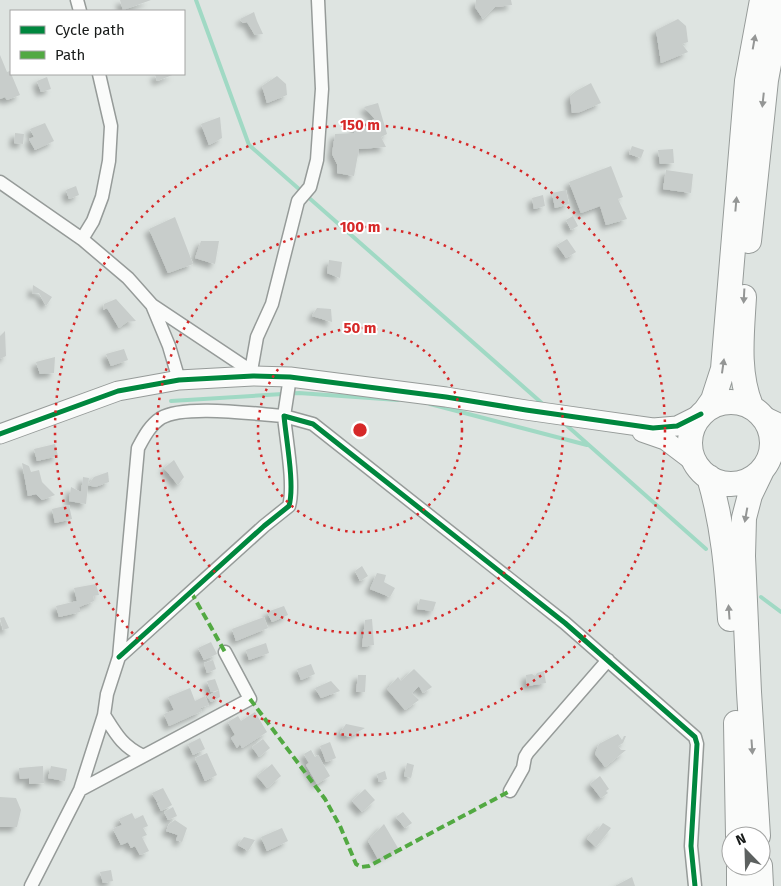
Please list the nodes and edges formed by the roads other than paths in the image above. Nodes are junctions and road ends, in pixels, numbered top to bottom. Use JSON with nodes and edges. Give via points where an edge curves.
{"nodes":[{"id":1,"x":318,"y":0,"type":"edge"},
{"id":2,"x":762,"y":0,"type":"edge"},
{"id":3,"x":781,"y":0,"type":"edge"},
{"id":4,"x":99,"y":75,"type":"edge"},
{"id":5,"x":1,"y":181,"type":"edge"},
{"id":6,"x":82,"y":239,"type":"junction"},
{"id":7,"x":152,"y":305,"type":"junction"},
{"id":8,"x":252,"y":373,"type":"junction"},
{"id":9,"x":290,"y":377,"type":"junction"},
{"id":10,"x":179,"y":380,"type":"junction"},
{"id":11,"x":703,"y":412,"type":"junction"},
{"id":12,"x":764,"y":415,"type":"edge"},
{"id":13,"x":284,"y":416,"type":"junction"},
{"id":14,"x":623,"y":425,"type":"junction"},
{"id":15,"x":0,"y":434,"type":"edge"},
{"id":16,"x":777,"y":447,"type":"edge"},
{"id":17,"x":702,"y":470,"type":"junction"},
{"id":18,"x":762,"y":470,"type":"junction"},
{"id":19,"x":224,"y":652,"type":"dead end"},
{"id":20,"x":119,"y":657,"type":"junction"},
{"id":21,"x":608,"y":660,"type":"junction"},
{"id":22,"x":104,"y":715,"type":"junction"},
{"id":23,"x":143,"y":756,"type":"junction"},
{"id":24,"x":80,"y":790,"type":"junction"},
{"id":25,"x":510,"y":791,"type":"dead end"},
{"id":26,"x":738,"y":826,"type":"edge"},
{"id":27,"x":757,"y":826,"type":"edge"},
{"id":28,"x":31,"y":886,"type":"edge"},
{"id":29,"x":695,"y":886,"type":"edge"}],
"edges":[{"from":1,"to":8,"type":"street","via":[[322,89],[317,160],[310,187],[298,201],[272,304],[257,337]]},
{"from":11,"to":2,"type":"highway","one_way":true,"via":[[713,400],[723,369],[747,81]]},
{"from":3,"to":12,"type":"highway","one_way":true,"via":[[766,80],[746,271],[742,344],[742,371],[747,397]]},
{"from":4,"to":6,"type":"street","via":[[112,126],[109,161],[102,197]]},
{"from":5,"to":6,"type":"street"},
{"from":6,"to":7,"type":"street","via":[[128,278]]},
{"from":7,"to":8,"type":"street"},
{"from":7,"to":10,"type":"street"},
{"from":8,"to":9,"type":"street"},
{"from":8,"to":10,"type":"street"},
{"from":9,"to":13,"type":"street"},
{"from":9,"to":14,"type":"street"},
{"from":10,"to":15,"type":"street","via":[[118,391]]},
{"from":11,"to":12,"type":"highway","via":[[716,404],[739,402]]},
{"from":11,"to":14,"type":"street","via":[[678,426]]},
{"from":11,"to":17,"type":"highway","via":[[690,437],[690,449]]},
{"from":12,"to":16,"type":"highway"},
{"from":13,"to":20,"type":"street","via":[[289,506]]},
{"from":13,"to":20,"type":"street","via":[[190,410],[160,418],[145,434],[138,448]]},
{"from":13,"to":21,"type":"street","via":[[313,424]]},
{"from":14,"to":17,"type":"street","via":[[665,440]]},
{"from":16,"to":18,"type":"highway"},
{"from":17,"to":18,"type":"highway","via":[[727,484],[755,476]]},
{"from":26,"to":17,"type":"highway","one_way":true,"via":[[735,695],[726,558],[717,503]]},
{"from":18,"to":27,"type":"highway","one_way":true,"via":[[744,518],[743,556]]},
{"from":19,"to":23,"type":"street","via":[[250,699]]},
{"from":20,"to":22,"type":"street"},
{"from":21,"to":25,"type":"street","via":[[528,752]]},
{"from":21,"to":29,"type":"street","via":[[696,737],[691,846]]},
{"from":22,"to":23,"type":"street","via":[[129,750]]},
{"from":22,"to":24,"type":"street"},
{"from":23,"to":24,"type":"street"},
{"from":24,"to":28,"type":"street"}]}
